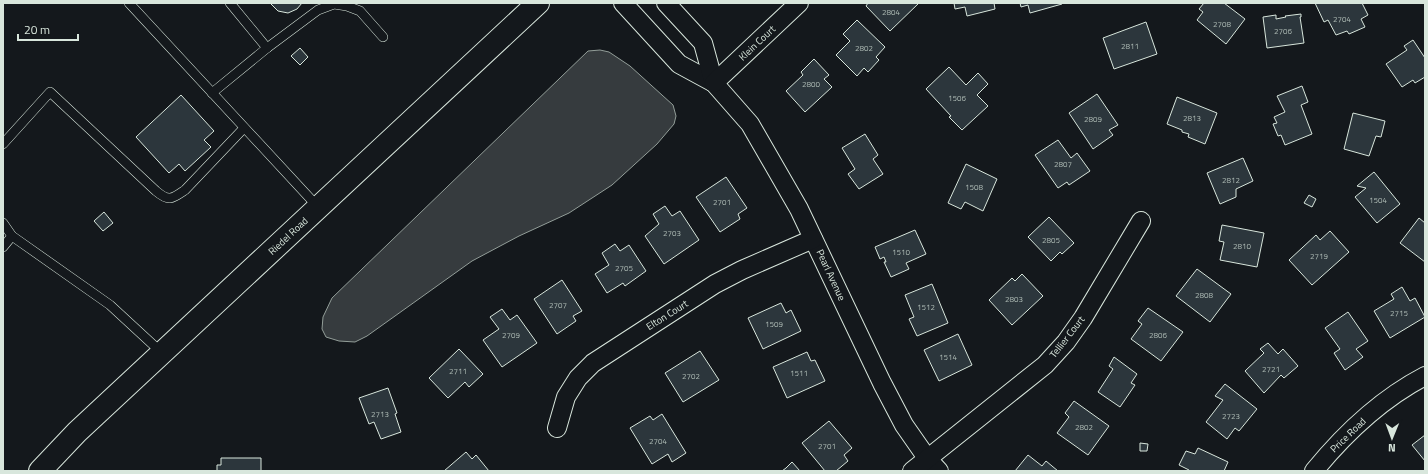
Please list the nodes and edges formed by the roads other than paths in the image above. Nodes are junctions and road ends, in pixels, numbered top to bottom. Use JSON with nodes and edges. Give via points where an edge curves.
{"nodes":[{"id":1,"x":129,"y":3,"type":"edge"},
{"id":2,"x":230,"y":3,"type":"edge"},
{"id":3,"x":538,"y":3,"type":"edge"},
{"id":4,"x":623,"y":3,"type":"edge"},
{"id":5,"x":666,"y":3,"type":"edge"},
{"id":6,"x":799,"y":3,"type":"edge"},
{"id":7,"x":383,"y":37,"type":"dead end"},
{"id":8,"x":267,"y":48,"type":"junction"},
{"id":9,"x":714,"y":83,"type":"junction"},
{"id":10,"x":212,"y":93,"type":"junction"},
{"id":11,"x":244,"y":128,"type":"junction"},
{"id":12,"x":3,"y":144,"type":"edge"},
{"id":13,"x":318,"y":208,"type":"junction"},
{"id":14,"x":1141,"y":221,"type":"dead end"},
{"id":15,"x":3,"y":224,"type":"edge"},
{"id":16,"x":12,"y":236,"type":"junction"},
{"id":17,"x":813,"y":239,"type":"junction"},
{"id":18,"x":3,"y":247,"type":"edge"},
{"id":19,"x":162,"y":353,"type":"junction"},
{"id":20,"x":1425,"y":376,"type":"edge"},
{"id":21,"x":557,"y":428,"type":"dead end"},
{"id":22,"x":933,"y":465,"type":"edge"},
{"id":23,"x":40,"y":471,"type":"edge"},
{"id":24,"x":912,"y":471,"type":"edge"},
{"id":25,"x":1314,"y":471,"type":"edge"}],
"edges":[{"from":1,"to":10,"type":"lane"},
{"from":2,"to":8,"type":"lane"},
{"from":3,"to":13,"type":"street","name":"Riedel Road"},
{"from":4,"to":9,"type":"street","name":"Pearl Avenue","via":[[679,64]]},
{"from":5,"to":9,"type":"street","name":"Pearl Avenue","via":[[703,43]]},
{"from":6,"to":9,"type":"street","name":"Klein Court"},
{"from":7,"to":8,"type":"lane","via":[[360,11],[334,4],[318,10]]},
{"from":8,"to":10,"type":"lane"},
{"from":9,"to":17,"type":"street","name":"Pearl Avenue","via":[[750,124],[799,209]]},
{"from":10,"to":11,"type":"lane"},
{"from":11,"to":12,"type":"lane","via":[[185,190],[173,198],[164,198],[160,195],[50,92]]},
{"from":11,"to":13,"type":"lane"},
{"from":13,"to":19,"type":"street","name":"Riedel Road"},
{"from":14,"to":22,"type":"street","name":"Tellier Court","via":[[1066,342],[1045,365]]},
{"from":15,"to":16,"type":"lane"},
{"from":16,"to":18,"type":"lane"},
{"from":16,"to":19,"type":"lane","via":[[110,305]]},
{"from":17,"to":21,"type":"street","name":"Elton Court","via":[[715,284],[593,363],[578,378],[566,397]]},
{"from":17,"to":22,"type":"street","name":"Pearl Avenue","via":[[904,425]]},
{"from":19,"to":23,"type":"street","name":"Riedel Road","via":[[77,432]]},
{"from":20,"to":25,"type":"street","name":"Price Road","via":[[1380,403],[1336,444]]},
{"from":22,"to":24,"type":"street","name":"Tellier Court"}]}
